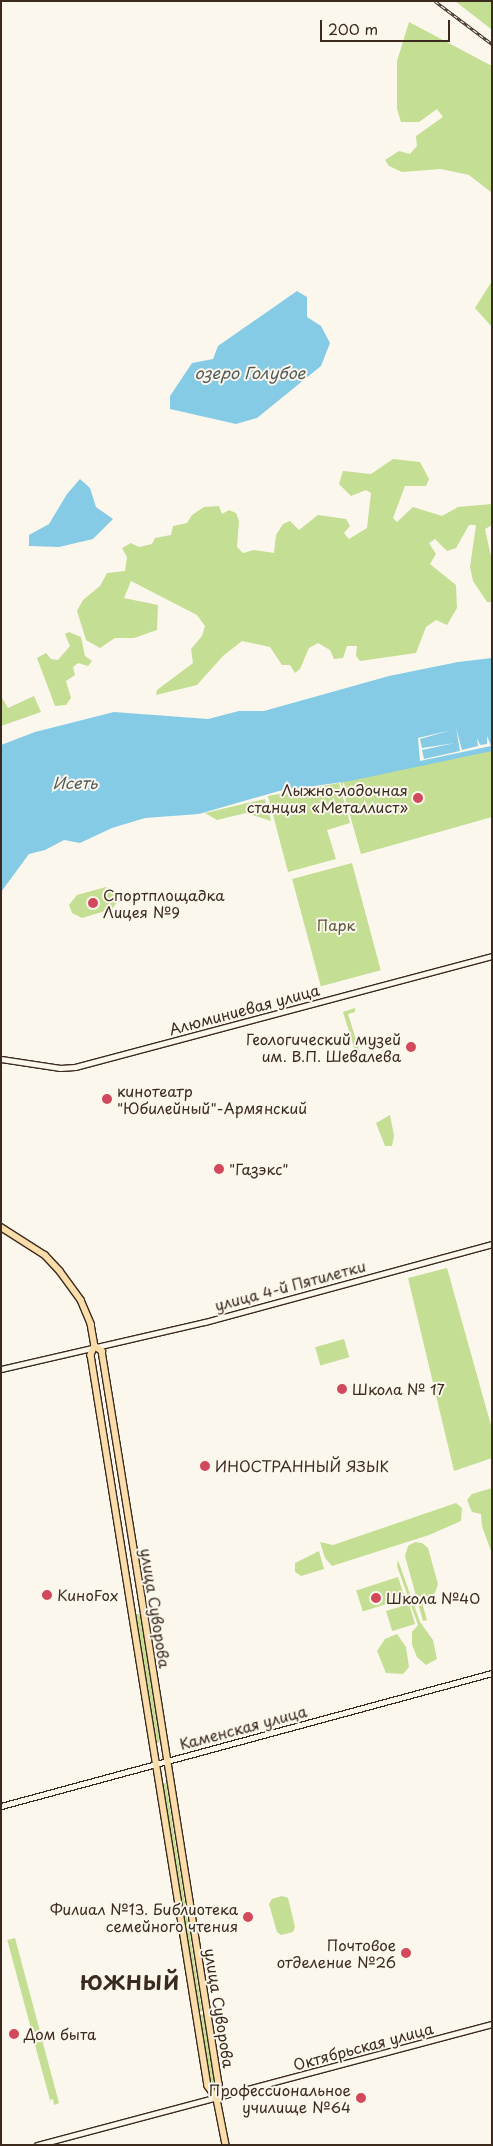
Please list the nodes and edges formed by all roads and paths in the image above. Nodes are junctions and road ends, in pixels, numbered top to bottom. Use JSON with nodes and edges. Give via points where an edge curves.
{"nodes":[{"id":1,"x":492,"y":956,"type":"edge"},
{"id":2,"x":1,"y":1058,"type":"edge"},
{"id":3,"x":1,"y":1227,"type":"edge"},
{"id":4,"x":492,"y":1244,"type":"edge"},
{"id":5,"x":95,"y":1346,"type":"junction"},
{"id":6,"x":1,"y":1369,"type":"edge"},
{"id":7,"x":492,"y":1673,"type":"edge"},
{"id":8,"x":168,"y":1761,"type":"junction"},
{"id":9,"x":156,"y":1764,"type":"junction"},
{"id":10,"x":1,"y":1806,"type":"edge"},
{"id":11,"x":492,"y":2024,"type":"edge"},
{"id":12,"x":217,"y":2099,"type":"junction"},
{"id":13,"x":37,"y":2145,"type":"edge"},
{"id":14,"x":226,"y":2145,"type":"edge"}],
"edges":[{"from":1,"to":2,"type":"street","name":"Алюминиевая улица","via":[[75,1067],[60,1068]]},
{"from":3,"to":5,"type":"main road","name":"улица Суворова","via":[[44,1255],[72,1285],[86,1311]]},
{"from":4,"to":5,"type":"street","name":"улица 4-й Пятилетки","via":[[205,1322]]},
{"from":5,"to":6,"type":"street","name":"улица 4-й Пятилетки"},
{"from":5,"to":8,"type":"main road","name":"улица Суворова","via":[[102,1352]]},
{"from":5,"to":9,"type":"main road","name":"улица Суворова","via":[[91,1355]]},
{"from":7,"to":8,"type":"street","name":"Каменская улица"},
{"from":8,"to":9,"type":"street","name":"Каменская улица"},
{"from":8,"to":12,"type":"main road","name":"улица Суворова","via":[[219,2084]]},
{"from":9,"to":10,"type":"street","name":"Каменская улица"},
{"from":9,"to":12,"type":"main road","name":"улица Суворова","via":[[208,2086]]},
{"from":11,"to":12,"type":"street","name":"Октябрьская улица"},
{"from":12,"to":13,"type":"street","name":"Октябрьская улица"},
{"from":12,"to":14,"type":"main road"}]}
